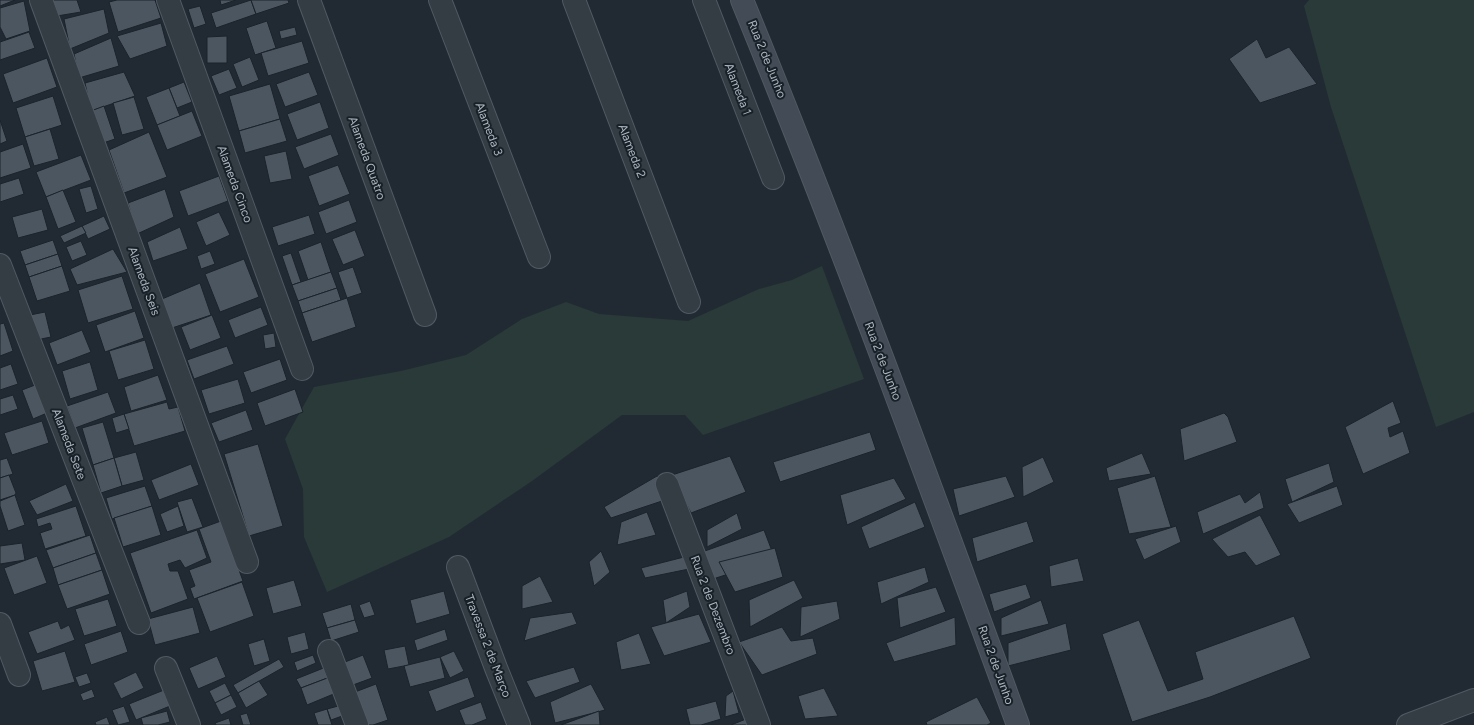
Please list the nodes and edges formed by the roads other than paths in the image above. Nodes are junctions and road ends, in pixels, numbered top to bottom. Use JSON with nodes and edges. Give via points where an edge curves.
{"nodes":[{"id":1,"x":41,"y":0,"type":"edge"},
{"id":2,"x":168,"y":0,"type":"edge"},
{"id":3,"x":309,"y":0,"type":"edge"},
{"id":4,"x":440,"y":0,"type":"edge"},
{"id":5,"x":574,"y":0,"type":"edge"},
{"id":6,"x":704,"y":0,"type":"edge"},
{"id":7,"x":742,"y":0,"type":"edge"},
{"id":8,"x":773,"y":178,"type":"dead end"},
{"id":9,"x":539,"y":257,"type":"dead end"},
{"id":10,"x":0,"y":265,"type":"edge"},
{"id":11,"x":689,"y":302,"type":"dead end"},
{"id":12,"x":425,"y":315,"type":"dead end"},
{"id":13,"x":302,"y":369,"type":"dead end"},
{"id":14,"x":667,"y":484,"type":"dead end"},
{"id":15,"x":246,"y":562,"type":"dead end"},
{"id":16,"x":458,"y":567,"type":"dead end"},
{"id":17,"x":139,"y":623,"type":"dead end"},
{"id":18,"x":0,"y":624,"type":"edge"},
{"id":19,"x":329,"y":651,"type":"dead end"},
{"id":20,"x":166,"y":668,"type":"dead end"},
{"id":21,"x":19,"y":675,"type":"dead end"},
{"id":22,"x":1474,"y":700,"type":"edge"},
{"id":23,"x":189,"y":725,"type":"edge"},
{"id":24,"x":357,"y":725,"type":"edge"},
{"id":25,"x":519,"y":725,"type":"edge"},
{"id":26,"x":759,"y":725,"type":"edge"},
{"id":27,"x":1018,"y":725,"type":"edge"},
{"id":28,"x":1408,"y":725,"type":"edge"}],
"edges":[{"from":1,"to":15,"type":"street","name":"Alameda Seis"},
{"from":2,"to":13,"type":"street","name":"Alameda Cinco"},
{"from":3,"to":12,"type":"street","name":"Alameda Quatro"},
{"from":4,"to":9,"type":"street","name":"Alameda 3"},
{"from":5,"to":11,"type":"street","name":"Alameda 2"},
{"from":6,"to":8,"type":"street","name":"Alameda 1"},
{"from":7,"to":27,"type":"street","name":"Rua 2 de Junho","via":[[787,109]]},
{"from":10,"to":17,"type":"street","name":"Alameda Sete"},
{"from":14,"to":26,"type":"street","name":"Rua 2 de Dezembro"},
{"from":16,"to":25,"type":"street","name":"Travessa 2 de Março"},
{"from":18,"to":21,"type":"street"},
{"from":19,"to":24,"type":"street"},
{"from":20,"to":23,"type":"street"},
{"from":22,"to":28,"type":"street"}]}
